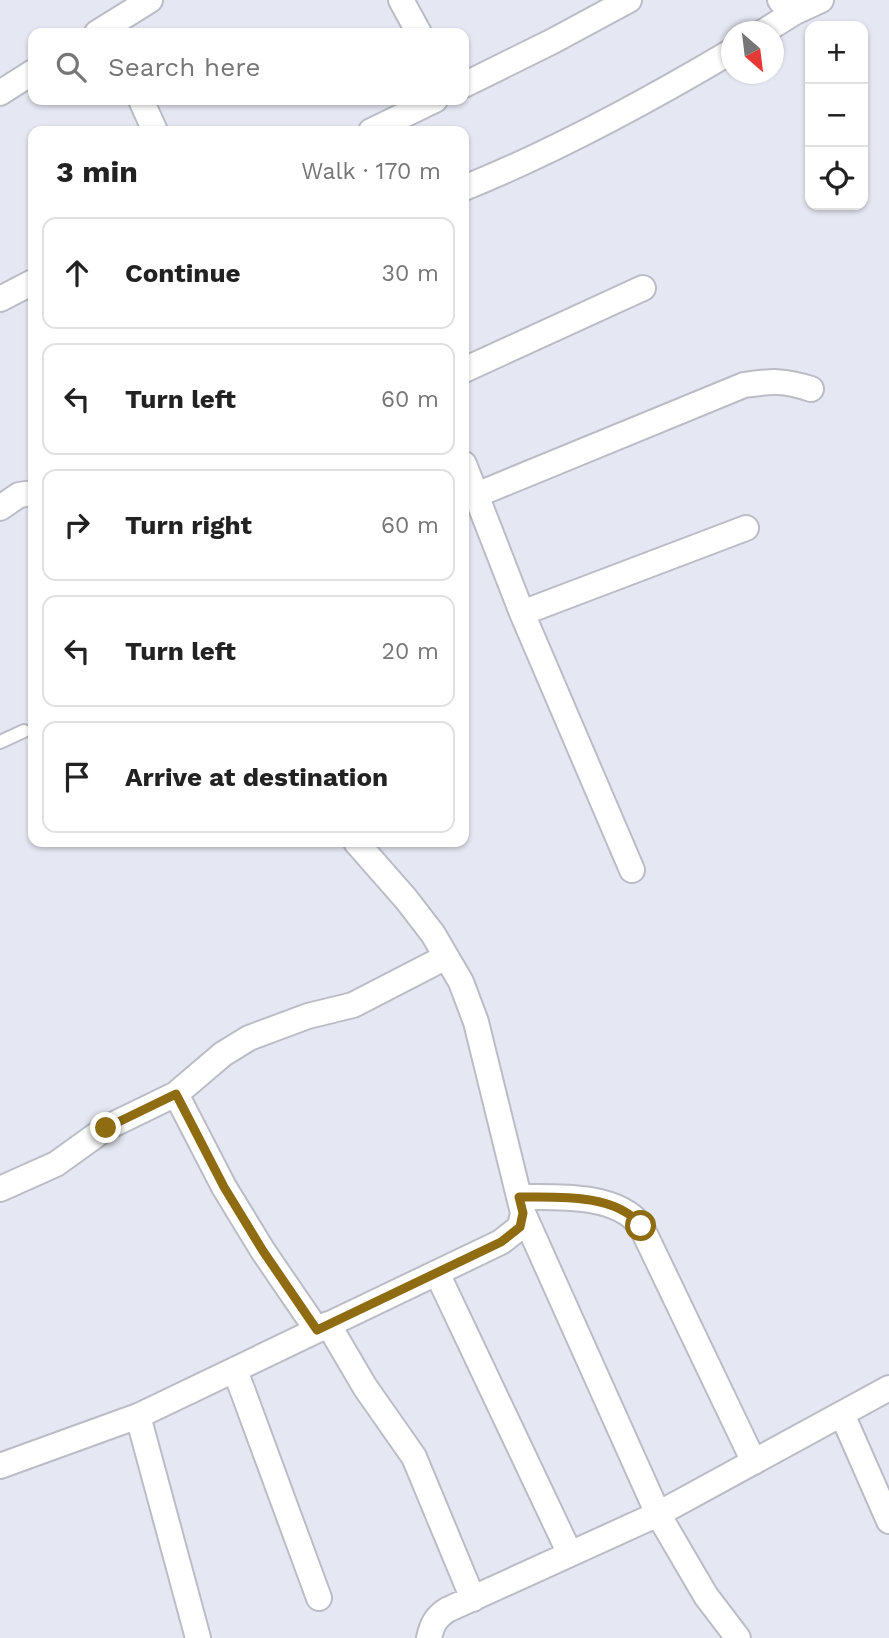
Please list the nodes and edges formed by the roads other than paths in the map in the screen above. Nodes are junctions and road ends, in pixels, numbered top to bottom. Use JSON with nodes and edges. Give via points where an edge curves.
{"nodes":[{"id":1,"x":150,"y":0,"type":"edge"},
{"id":2,"x":401,"y":0,"type":"edge"},
{"id":3,"x":629,"y":0,"type":"edge"},
{"id":4,"x":821,"y":0,"type":"edge"},
{"id":5,"x":787,"y":6,"type":"edge"},
{"id":6,"x":773,"y":21,"type":"edge"},
{"id":7,"x":109,"y":28,"type":"edge"},
{"id":8,"x":416,"y":28,"type":"edge"},
{"id":9,"x":721,"y":57,"type":"edge"},
{"id":10,"x":28,"y":75,"type":"edge"},
{"id":11,"x":469,"y":82,"type":"edge"},
{"id":12,"x":0,"y":93,"type":"edge"},
{"id":13,"x":143,"y":105,"type":"edge"},
{"id":14,"x":425,"y":105,"type":"edge"},
{"id":15,"x":153,"y":126,"type":"edge"},
{"id":16,"x":381,"y":126,"type":"edge"},
{"id":17,"x":469,"y":186,"type":"edge"},
{"id":18,"x":28,"y":285,"type":"edge"},
{"id":19,"x":643,"y":288,"type":"dead end"},
{"id":20,"x":0,"y":299,"type":"edge"},
{"id":21,"x":469,"y":368,"type":"edge"},
{"id":22,"x":811,"y":389,"type":"dead end"},
{"id":23,"x":28,"y":494,"type":"edge"},
{"id":24,"x":470,"y":497,"type":"edge"},
{"id":25,"x":0,"y":508,"type":"edge"},
{"id":26,"x":746,"y":528,"type":"dead end"},
{"id":27,"x":522,"y":613,"type":"junction"},
{"id":28,"x":24,"y":731,"type":"dead end"},
{"id":29,"x":0,"y":743,"type":"edge"},
{"id":30,"x":360,"y":847,"type":"edge"},
{"id":31,"x":632,"y":870,"type":"dead end"},
{"id":32,"x":446,"y":957,"type":"junction"},
{"id":33,"x":176,"y":1094,"type":"junction"},
{"id":34,"x":0,"y":1189,"type":"edge"},
{"id":35,"x":521,"y":1205,"type":"junction"},
{"id":36,"x":437,"y":1273,"type":"junction"},
{"id":37,"x":322,"y":1327,"type":"junction"},
{"id":38,"x":234,"y":1370,"type":"junction"},
{"id":39,"x":889,"y":1388,"type":"edge"},
{"id":40,"x":842,"y":1414,"type":"junction"},
{"id":41,"x":138,"y":1416,"type":"junction"},
{"id":42,"x":754,"y":1462,"type":"junction"},
{"id":43,"x":0,"y":1466,"type":"edge"},
{"id":44,"x":658,"y":1514,"type":"junction"},
{"id":45,"x":889,"y":1521,"type":"edge"},
{"id":46,"x":570,"y":1554,"type":"junction"},
{"id":47,"x":319,"y":1598,"type":"dead end"},
{"id":48,"x":473,"y":1599,"type":"junction"},
{"id":49,"x":198,"y":1638,"type":"edge"},
{"id":50,"x":429,"y":1638,"type":"edge"},
{"id":51,"x":738,"y":1638,"type":"edge"}],
"edges":[{"from":1,"to":7,"type":"street"},
{"from":2,"to":8,"type":"street"},
{"from":3,"to":11,"type":"street"},
{"from":4,"to":5,"type":"street"},
{"from":5,"to":6,"type":"street"},
{"from":9,"to":17,"type":"street","via":[[610,119]]},
{"from":10,"to":12,"type":"street"},
{"from":13,"to":15,"type":"street"},
{"from":14,"to":16,"type":"street"},
{"from":18,"to":20,"type":"street"},
{"from":19,"to":21,"type":"street"},
{"from":22,"to":24,"type":"street","via":[[787,381],[744,385]]},
{"from":23,"to":25,"type":"street"},
{"from":24,"to":27,"type":"street"},
{"from":26,"to":27,"type":"street"},
{"from":27,"to":31,"type":"street"},
{"from":28,"to":29,"type":"lane"},
{"from":30,"to":32,"type":"street","via":[[406,899]]},
{"from":32,"to":33,"type":"street","via":[[353,1004],[249,1038]]},
{"from":32,"to":35,"type":"street","via":[[476,1022]]},
{"from":33,"to":34,"type":"street","via":[[106,1128],[56,1164]]},
{"from":33,"to":37,"type":"street","via":[[263,1251]]},
{"from":35,"to":36,"type":"street","via":[[520,1227],[501,1242]]},
{"from":35,"to":42,"type":"street","via":[[576,1197],[634,1215]]},
{"from":35,"to":44,"type":"street"},
{"from":36,"to":37,"type":"street"},
{"from":36,"to":46,"type":"street"},
{"from":37,"to":38,"type":"street"},
{"from":37,"to":48,"type":"street","via":[[414,1457]]},
{"from":38,"to":41,"type":"street"},
{"from":38,"to":47,"type":"street"},
{"from":39,"to":40,"type":"street"},
{"from":40,"to":42,"type":"street"},
{"from":40,"to":45,"type":"street"},
{"from":41,"to":43,"type":"street"},
{"from":41,"to":49,"type":"street"},
{"from":42,"to":44,"type":"street"},
{"from":44,"to":46,"type":"street"},
{"from":44,"to":51,"type":"street","via":[[706,1596]]},
{"from":46,"to":48,"type":"street"},
{"from":48,"to":50,"type":"street","via":[[439,1615]]}]}
